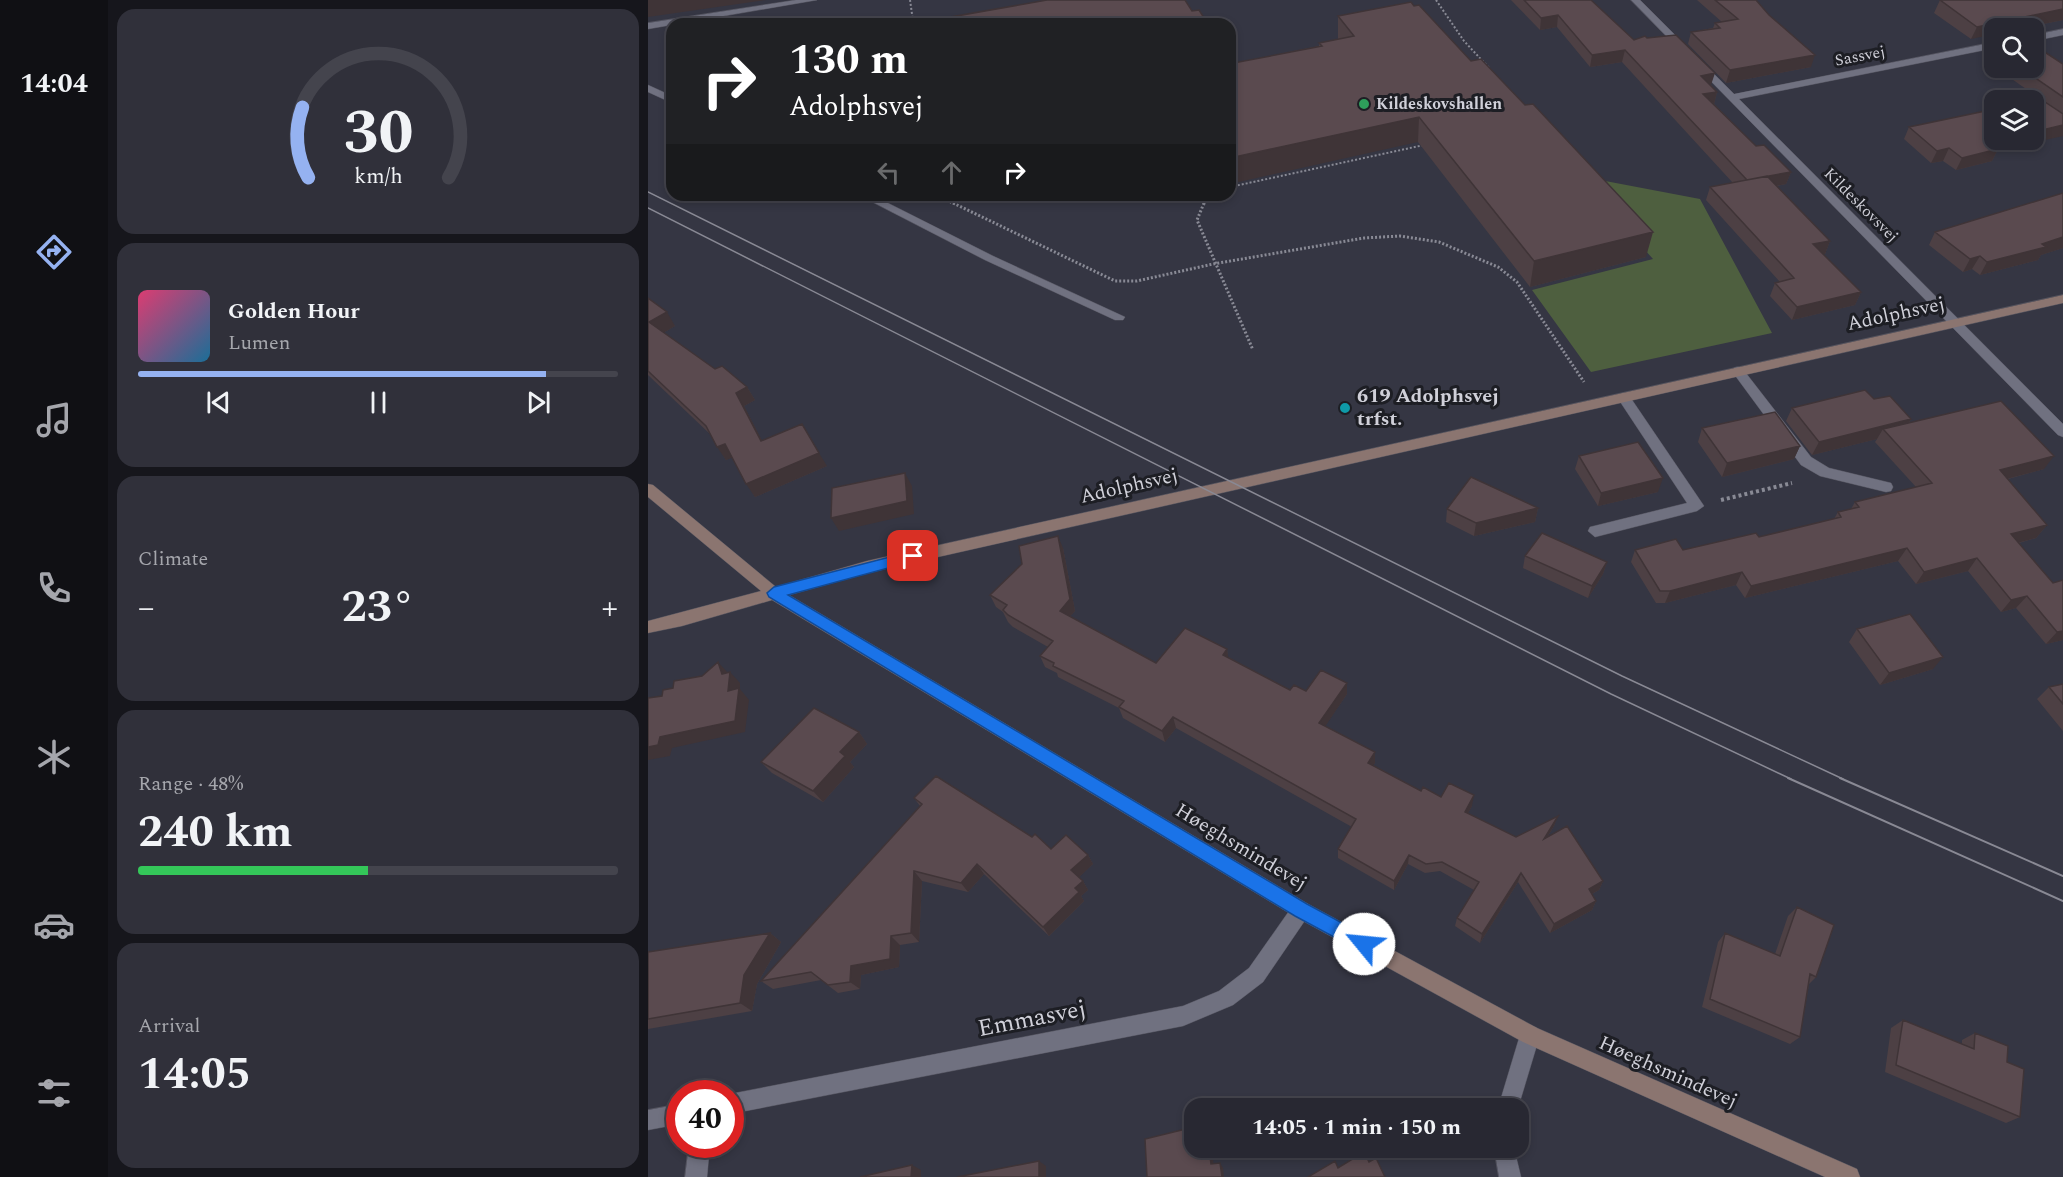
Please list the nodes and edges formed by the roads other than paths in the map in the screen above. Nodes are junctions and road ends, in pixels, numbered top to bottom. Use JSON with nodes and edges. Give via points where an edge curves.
{"nodes":[{"id":1,"x":813,"y":0,"type":"edge"},
{"id":2,"x":1635,"y":0,"type":"edge"},
{"id":3,"x":699,"y":18,"type":"edge"},
{"id":4,"x":666,"y":23,"type":"edge"},
{"id":5,"x":648,"y":26,"type":"edge"},
{"id":6,"x":2063,"y":32,"type":"edge"},
{"id":7,"x":2044,"y":36,"type":"edge"},
{"id":8,"x":1984,"y":47,"type":"edge"},
{"id":9,"x":648,"y":88,"type":"edge"},
{"id":10,"x":666,"y":97,"type":"edge"},
{"id":11,"x":1732,"y":97,"type":"junction"},
{"id":12,"x":876,"y":201,"type":"edge"},
{"id":13,"x":2063,"y":299,"type":"edge"},
{"id":14,"x":1119,"y":317,"type":"dead end"},
{"id":15,"x":1954,"y":323,"type":"junction"},
{"id":16,"x":1738,"y":371,"type":"junction"},
{"id":17,"x":1623,"y":397,"type":"junction"},
{"id":18,"x":2063,"y":432,"type":"edge"},
{"id":19,"x":1886,"y":487,"type":"dead end"},
{"id":20,"x":648,"y":489,"type":"edge"},
{"id":21,"x":1595,"y":531,"type":"dead end"},
{"id":22,"x":774,"y":593,"type":"junction"},
{"id":23,"x":648,"y":627,"type":"edge"},
{"id":24,"x":1301,"y":910,"type":"junction"},
{"id":25,"x":1530,"y":1035,"type":"junction"},
{"id":26,"x":1511,"y":1098,"type":"edge"},
{"id":27,"x":744,"y":1101,"type":"edge"},
{"id":28,"x":666,"y":1117,"type":"edge"},
{"id":29,"x":648,"y":1120,"type":"edge"},
{"id":30,"x":698,"y":1158,"type":"edge"},
{"id":31,"x":1506,"y":1158,"type":"edge"},
{"id":32,"x":696,"y":1177,"type":"edge"},
{"id":33,"x":1510,"y":1177,"type":"edge"},
{"id":34,"x":1850,"y":1177,"type":"edge"}],
"edges":[{"from":1,"to":3,"type":"street"},
{"from":2,"to":11,"type":"street","name":"Kildeskovsvej"},
{"from":4,"to":5,"type":"street"},
{"from":6,"to":7,"type":"street"},
{"from":8,"to":11,"type":"street","name":"Sassvej"},
{"from":9,"to":10,"type":"street"},
{"from":11,"to":15,"type":"street","name":"Kildeskovsvej"},
{"from":12,"to":14,"type":"street"},
{"from":13,"to":15,"type":"street","name":"Adolphsvej"},
{"from":15,"to":16,"type":"street","name":"Adolphsvej"},
{"from":15,"to":18,"type":"street","name":"Kildeskovsvej"},
{"from":16,"to":17,"type":"street","name":"Adolphsvej"},
{"from":16,"to":19,"type":"street","via":[[1806,461],[1825,472]]},
{"from":17,"to":21,"type":"street","via":[[1697,506]]},
{"from":17,"to":22,"type":"street","name":"Adolphsvej","via":[[878,564]]},
{"from":20,"to":22,"type":"street","name":"Høeghsmindevej"},
{"from":22,"to":23,"type":"street","name":"Adolphsvej"},
{"from":22,"to":24,"type":"street","name":"Høeghsmindevej"},
{"from":24,"to":25,"type":"street","name":"Høeghsmindevej"},
{"from":24,"to":27,"type":"street","name":"Emmasvej","via":[[1256,975],[1227,999],[1183,1016]]},
{"from":25,"to":26,"type":"street"},
{"from":25,"to":34,"type":"street","name":"Høeghsmindevej"},
{"from":28,"to":29,"type":"street"},
{"from":30,"to":32,"type":"street"},
{"from":31,"to":33,"type":"street"}]}
